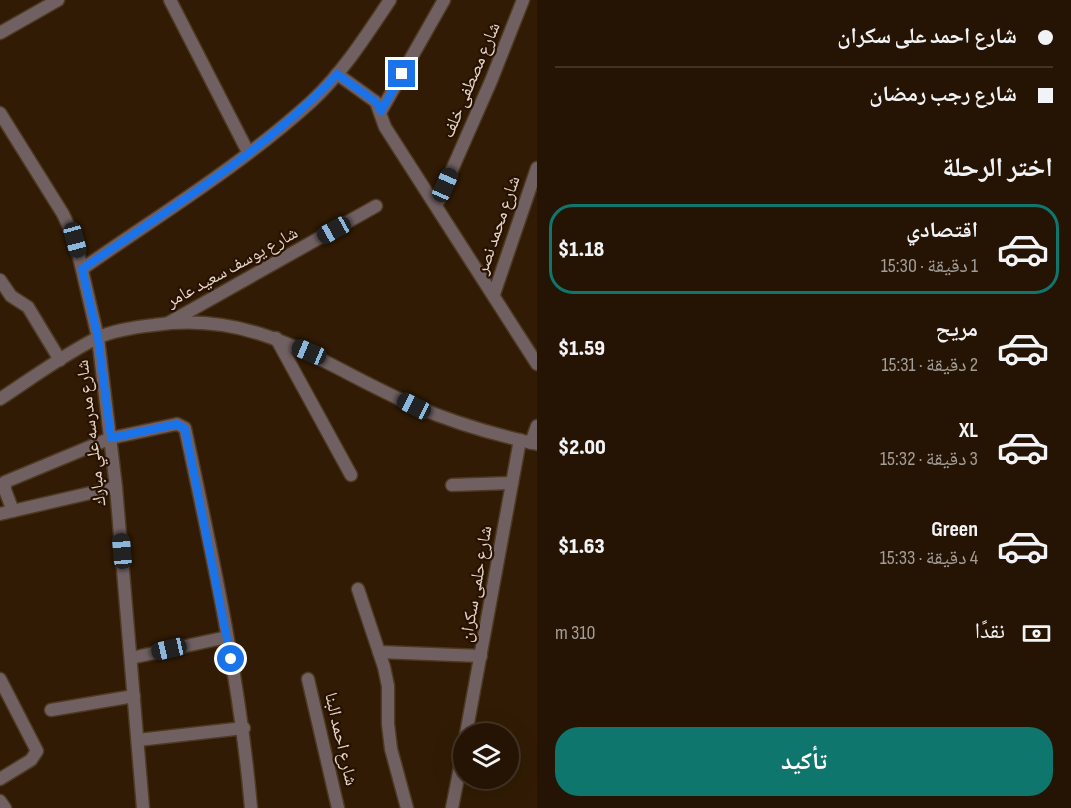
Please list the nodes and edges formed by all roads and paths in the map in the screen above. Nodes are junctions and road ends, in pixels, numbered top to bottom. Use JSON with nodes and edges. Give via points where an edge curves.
{"nodes":[{"id":1,"x":58,"y":0,"type":"edge"},
{"id":2,"x":170,"y":0,"type":"edge"},
{"id":3,"x":390,"y":0,"type":"edge"},
{"id":4,"x":444,"y":0,"type":"edge"},
{"id":5,"x":523,"y":0,"type":"edge"},
{"id":6,"x":0,"y":33,"type":"edge"},
{"id":7,"x":337,"y":74,"type":"junction"},
{"id":8,"x":381,"y":111,"type":"junction"},
{"id":9,"x":0,"y":113,"type":"edge"},
{"id":10,"x":248,"y":152,"type":"junction"},
{"id":11,"x":537,"y":168,"type":"edge"},
{"id":12,"x":376,"y":206,"type":"dead end"},
{"id":13,"x":436,"y":206,"type":"junction"},
{"id":14,"x":82,"y":269,"type":"junction"},
{"id":15,"x":0,"y":280,"type":"edge"},
{"id":16,"x":494,"y":294,"type":"junction"},
{"id":17,"x":169,"y":323,"type":"junction"},
{"id":18,"x":98,"y":338,"type":"junction"},
{"id":19,"x":276,"y":338,"type":"junction"},
{"id":20,"x":60,"y":360,"type":"junction"},
{"id":21,"x":537,"y":364,"type":"edge"},
{"id":22,"x":0,"y":399,"type":"edge"},
{"id":23,"x":537,"y":426,"type":"edge"},
{"id":24,"x":111,"y":438,"type":"junction"},
{"id":25,"x":530,"y":442,"type":"edge"},
{"id":26,"x":351,"y":475,"type":"dead end"},
{"id":27,"x":512,"y":483,"type":"junction"},
{"id":28,"x":452,"y":485,"type":"dead end"},
{"id":29,"x":116,"y":487,"type":"junction"},
{"id":30,"x":13,"y":511,"type":"junction"},
{"id":31,"x":0,"y":514,"type":"edge"},
{"id":32,"x":358,"y":589,"type":"dead end"},
{"id":33,"x":227,"y":637,"type":"junction"},
{"id":34,"x":379,"y":652,"type":"junction"},
{"id":35,"x":481,"y":656,"type":"junction"},
{"id":36,"x":131,"y":658,"type":"junction"},
{"id":37,"x":0,"y":679,"type":"edge"},
{"id":38,"x":308,"y":679,"type":"dead end"},
{"id":39,"x":134,"y":696,"type":"junction"},
{"id":40,"x":51,"y":710,"type":"dead end"},
{"id":41,"x":468,"y":723,"type":"edge"},
{"id":42,"x":244,"y":728,"type":"junction"},
{"id":43,"x":138,"y":740,"type":"junction"},
{"id":44,"x":0,"y":779,"type":"edge"},
{"id":45,"x":456,"y":789,"type":"edge"},
{"id":46,"x":0,"y":801,"type":"edge"},
{"id":47,"x":5,"y":808,"type":"edge"},
{"id":48,"x":143,"y":808,"type":"edge"},
{"id":49,"x":251,"y":808,"type":"edge"},
{"id":50,"x":338,"y":808,"type":"edge"},
{"id":51,"x":407,"y":808,"type":"edge"},
{"id":52,"x":452,"y":808,"type":"edge"}],
"edges":[{"from":1,"to":6,"type":"street"},
{"from":2,"to":10,"type":"street"},
{"from":3,"to":7,"type":"street"},
{"from":4,"to":8,"type":"street"},
{"from":5,"to":13,"type":"street","name":"شارع مصطفى خلف"},
{"from":7,"to":8,"type":"street","via":[[376,102]]},
{"from":7,"to":10,"type":"street","via":[[313,100]]},
{"from":8,"to":13,"type":"street","via":[[382,122]]},
{"from":9,"to":14,"type":"street","name":"شارع مدرسه علي مبارك","via":[[63,214]]},
{"from":10,"to":14,"type":"street"},
{"from":11,"to":16,"type":"street","name":"شارع محمد نصر"},
{"from":12,"to":17,"type":"street","name":"شارع يوسف سعيد عامر"},
{"from":13,"to":16,"type":"street"},
{"from":14,"to":18,"type":"street","name":"شارع مدرسه علي مبارك"},
{"from":15,"to":20,"type":"street","via":[[11,296],[28,307]]},
{"from":16,"to":21,"type":"street"},
{"from":17,"to":18,"type":"street"},
{"from":17,"to":19,"type":"street","via":[[241,328]]},
{"from":18,"to":20,"type":"street"},
{"from":18,"to":24,"type":"street","name":"شارع مدرسه علي مبارك"},
{"from":19,"to":25,"type":"street","via":[[414,406]]},
{"from":19,"to":26,"type":"street"},
{"from":20,"to":22,"type":"street"},
{"from":23,"to":25,"type":"street","name":"شارع حلمى سكران"},
{"from":24,"to":29,"type":"street","name":"شارع مدرسه علي مبارك"},
{"from":24,"to":30,"type":"street","via":[[5,482]]},
{"from":24,"to":33,"type":"street","via":[[177,424],[185,429]]},
{"from":25,"to":27,"type":"street","name":"شارع حلمى سكران"},
{"from":27,"to":28,"type":"street"},
{"from":27,"to":35,"type":"street","name":"شارع حلمى سكران"},
{"from":29,"to":30,"type":"street"},
{"from":29,"to":36,"type":"street","name":"شارع مدرسه علي مبارك"},
{"from":30,"to":31,"type":"street"},
{"from":32,"to":34,"type":"street"},
{"from":33,"to":36,"type":"street"},
{"from":33,"to":42,"type":"street"},
{"from":34,"to":35,"type":"street"},
{"from":34,"to":51,"type":"street","via":[[388,686],[391,749]]},
{"from":35,"to":41,"type":"street","name":"شارع حلمى سكران"},
{"from":36,"to":39,"type":"street","name":"شارع مدرسه علي مبارك"},
{"from":37,"to":44,"type":"street","via":[[37,751],[31,760]]},
{"from":38,"to":50,"type":"street","name":"شارع احمد البنا"},
{"from":39,"to":40,"type":"street"},
{"from":39,"to":43,"type":"street","name":"شارع مدرسه علي مبارك"},
{"from":42,"to":43,"type":"street"},
{"from":42,"to":49,"type":"street"},
{"from":43,"to":48,"type":"street","name":"شارع مدرسه علي مبارك"},
{"from":45,"to":52,"type":"street"},
{"from":46,"to":47,"type":"street"}]}
